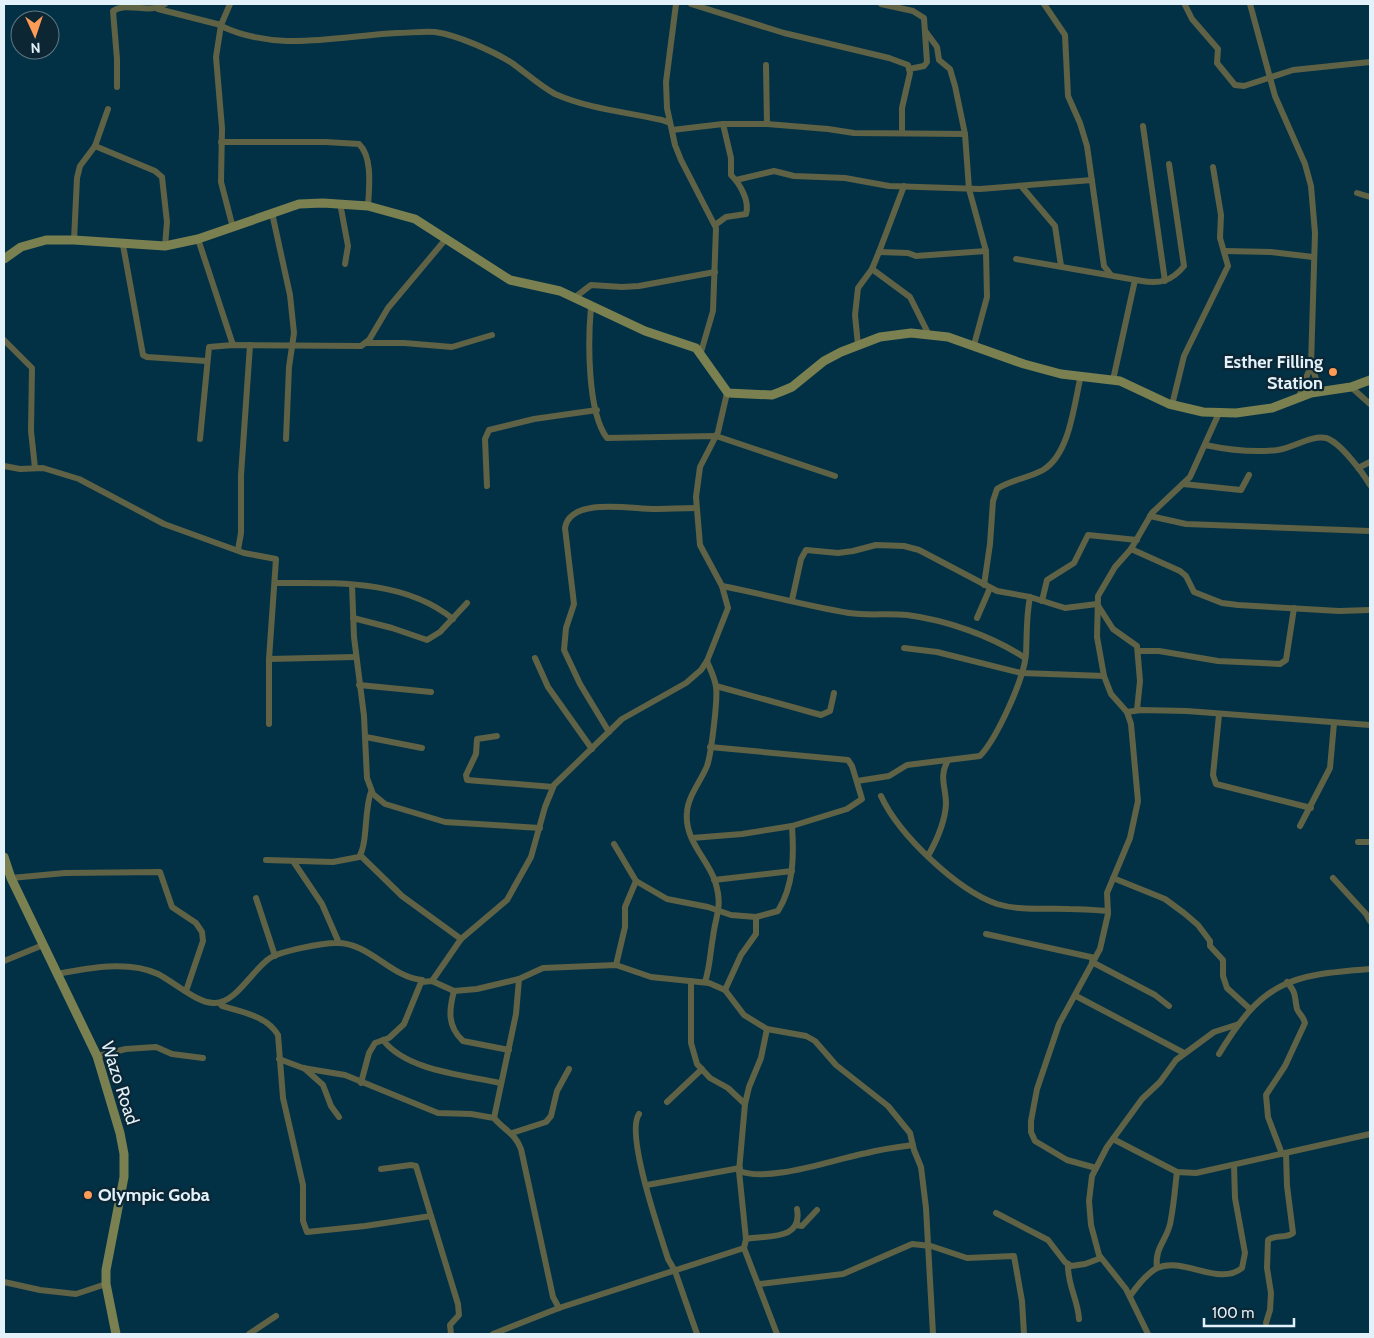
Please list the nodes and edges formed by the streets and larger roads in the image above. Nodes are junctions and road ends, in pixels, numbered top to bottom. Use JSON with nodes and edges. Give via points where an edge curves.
{"nodes":[{"id":1,"x":165,"y":4,"type":"edge"},
{"id":2,"x":230,"y":4,"type":"edge"},
{"id":3,"x":676,"y":4,"type":"edge"},
{"id":4,"x":692,"y":4,"type":"edge"},
{"id":5,"x":882,"y":4,"type":"edge"},
{"id":6,"x":1044,"y":4,"type":"edge"},
{"id":7,"x":1250,"y":4,"type":"edge"},
{"id":8,"x":1185,"y":5,"type":"dead end"},
{"id":9,"x":158,"y":9,"type":"junction"},
{"id":10,"x":221,"y":26,"type":"junction"},
{"id":11,"x":926,"y":32,"type":"junction"},
{"id":12,"x":1370,"y":62,"type":"edge"},
{"id":13,"x":766,"y":65,"type":"dead end"},
{"id":14,"x":909,"y":69,"type":"junction"},
{"id":15,"x":1268,"y":78,"type":"junction"},
{"id":16,"x":116,"y":87,"type":"dead end"},
{"id":17,"x":108,"y":109,"type":"dead end"},
{"id":18,"x":723,"y":124,"type":"junction"},
{"id":19,"x":767,"y":124,"type":"junction"},
{"id":20,"x":1144,"y":126,"type":"dead end"},
{"id":21,"x":671,"y":127,"type":"junction"},
{"id":22,"x":902,"y":133,"type":"junction"},
{"id":23,"x":965,"y":134,"type":"junction"},
{"id":24,"x":221,"y":142,"type":"junction"},
{"id":25,"x":95,"y":146,"type":"junction"},
{"id":26,"x":1169,"y":164,"type":"dead end"},
{"id":27,"x":1213,"y":167,"type":"dead end"},
{"id":28,"x":736,"y":180,"type":"junction"},
{"id":29,"x":1092,"y":180,"type":"junction"},
{"id":30,"x":904,"y":186,"type":"junction"},
{"id":31,"x":1022,"y":186,"type":"junction"},
{"id":32,"x":969,"y":188,"type":"junction"},
{"id":33,"x":1357,"y":193,"type":"dead end"},
{"id":34,"x":1370,"y":197,"type":"edge"},
{"id":35,"x":340,"y":203,"type":"junction"},
{"id":36,"x":368,"y":206,"type":"junction"},
{"id":37,"x":272,"y":213,"type":"junction"},
{"id":38,"x":715,"y":225,"type":"junction"},
{"id":39,"x":233,"y":228,"type":"junction"},
{"id":40,"x":198,"y":239,"type":"junction"},
{"id":41,"x":74,"y":240,"type":"junction"},
{"id":42,"x":445,"y":240,"type":"junction"},
{"id":43,"x":123,"y":245,"type":"junction"},
{"id":44,"x":165,"y":246,"type":"junction"},
{"id":45,"x":986,"y":250,"type":"junction"},
{"id":46,"x":1225,"y":251,"type":"junction"},
{"id":47,"x":879,"y":252,"type":"junction"},
{"id":48,"x":1313,"y":257,"type":"junction"},
{"id":49,"x":4,"y":259,"type":"edge"},
{"id":50,"x":1016,"y":259,"type":"dead end"},
{"id":51,"x":345,"y":264,"type":"dead end"},
{"id":52,"x":1062,"y":266,"type":"junction"},
{"id":53,"x":872,"y":269,"type":"junction"},
{"id":54,"x":715,"y":272,"type":"junction"},
{"id":55,"x":1112,"y":275,"type":"junction"},
{"id":56,"x":1135,"y":280,"type":"junction"},
{"id":57,"x":1165,"y":281,"type":"junction"},
{"id":58,"x":574,"y":298,"type":"junction"},
{"id":59,"x":590,"y":307,"type":"junction"},
{"id":60,"x":928,"y":333,"type":"junction"},
{"id":61,"x":492,"y":335,"type":"dead end"},
{"id":62,"x":4,"y":340,"type":"edge"},
{"id":63,"x":366,"y":343,"type":"junction"},
{"id":64,"x":234,"y":344,"type":"junction"},
{"id":65,"x":250,"y":345,"type":"junction"},
{"id":66,"x":858,"y":345,"type":"junction"},
{"id":67,"x":292,"y":346,"type":"junction"},
{"id":68,"x":974,"y":346,"type":"junction"},
{"id":69,"x":701,"y":352,"type":"junction"},
{"id":70,"x":206,"y":361,"type":"junction"},
{"id":71,"x":1311,"y":365,"type":"junction"},
{"id":72,"x":1081,"y":375,"type":"junction"},
{"id":73,"x":1113,"y":380,"type":"junction"},
{"id":74,"x":1370,"y":380,"type":"edge"},
{"id":75,"x":1351,"y":387,"type":"junction"},
{"id":76,"x":1321,"y":392,"type":"junction"},
{"id":77,"x":727,"y":393,"type":"junction"},
{"id":78,"x":1298,"y":399,"type":"junction"},
{"id":79,"x":1370,"y":404,"type":"edge"},
{"id":80,"x":1172,"y":405,"type":"junction"},
{"id":81,"x":597,"y":410,"type":"junction"},
{"id":82,"x":1219,"y":413,"type":"junction"},
{"id":83,"x":716,"y":436,"type":"junction"},
{"id":84,"x":200,"y":439,"type":"dead end"},
{"id":85,"x":286,"y":439,"type":"dead end"},
{"id":86,"x":1205,"y":445,"type":"junction"},
{"id":87,"x":1370,"y":462,"type":"edge"},
{"id":88,"x":4,"y":466,"type":"edge"},
{"id":89,"x":35,"y":468,"type":"junction"},
{"id":90,"x":1358,"y":468,"type":"junction"},
{"id":91,"x":1249,"y":475,"type":"dead end"},
{"id":92,"x":835,"y":476,"type":"dead end"},
{"id":93,"x":1183,"y":484,"type":"junction"},
{"id":94,"x":1370,"y":485,"type":"edge"},
{"id":95,"x":487,"y":486,"type":"dead end"},
{"id":96,"x":696,"y":508,"type":"junction"},
{"id":97,"x":1150,"y":516,"type":"junction"},
{"id":98,"x":1370,"y":531,"type":"edge"},
{"id":99,"x":1137,"y":540,"type":"junction"},
{"id":100,"x":1131,"y":549,"type":"junction"},
{"id":101,"x":238,"y":550,"type":"junction"},
{"id":102,"x":276,"y":583,"type":"junction"},
{"id":103,"x":352,"y":585,"type":"junction"},
{"id":104,"x":722,"y":586,"type":"junction"},
{"id":105,"x":987,"y":586,"type":"junction"},
{"id":106,"x":1030,"y":597,"type":"junction"},
{"id":107,"x":792,"y":600,"type":"junction"},
{"id":108,"x":1042,"y":601,"type":"junction"},
{"id":109,"x":467,"y":603,"type":"dead end"},
{"id":110,"x":1097,"y":604,"type":"junction"},
{"id":111,"x":1294,"y":608,"type":"junction"},
{"id":112,"x":1370,"y":610,"type":"edge"},
{"id":113,"x":353,"y":618,"type":"junction"},
{"id":114,"x":978,"y":618,"type":"dead end"},
{"id":115,"x":453,"y":619,"type":"junction"},
{"id":116,"x":904,"y":648,"type":"dead end"},
{"id":117,"x":1138,"y":651,"type":"junction"},
{"id":118,"x":355,"y":656,"type":"junction"},
{"id":119,"x":535,"y":658,"type":"dead end"},
{"id":120,"x":1025,"y":658,"type":"junction"},
{"id":121,"x":269,"y":659,"type":"junction"},
{"id":122,"x":707,"y":661,"type":"junction"},
{"id":123,"x":1021,"y":673,"type":"junction"},
{"id":124,"x":1104,"y":676,"type":"junction"},
{"id":125,"x":359,"y":685,"type":"junction"},
{"id":126,"x":716,"y":686,"type":"junction"},
{"id":127,"x":431,"y":692,"type":"dead end"},
{"id":128,"x":834,"y":693,"type":"dead end"},
{"id":129,"x":1137,"y":710,"type":"junction"},
{"id":130,"x":1127,"y":712,"type":"junction"},
{"id":131,"x":1219,"y":715,"type":"junction"},
{"id":132,"x":1334,"y":723,"type":"junction"},
{"id":133,"x":269,"y":724,"type":"dead end"},
{"id":134,"x":1370,"y":725,"type":"edge"},
{"id":135,"x":609,"y":732,"type":"junction"},
{"id":136,"x":496,"y":736,"type":"dead end"},
{"id":137,"x":366,"y":737,"type":"junction"},
{"id":138,"x":710,"y":747,"type":"junction"},
{"id":139,"x":422,"y":748,"type":"dead end"},
{"id":140,"x":592,"y":749,"type":"junction"},
{"id":141,"x":947,"y":762,"type":"junction"},
{"id":142,"x":857,"y":781,"type":"junction"},
{"id":143,"x":553,"y":787,"type":"junction"},
{"id":144,"x":371,"y":792,"type":"junction"},
{"id":145,"x":882,"y":796,"type":"dead end"},
{"id":146,"x":1310,"y":808,"type":"junction"},
{"id":147,"x":792,"y":826,"type":"junction"},
{"id":148,"x":1300,"y":826,"type":"dead end"},
{"id":149,"x":540,"y":828,"type":"junction"},
{"id":150,"x":692,"y":838,"type":"junction"},
{"id":151,"x":1358,"y":842,"type":"dead end"},
{"id":152,"x":1370,"y":842,"type":"edge"},
{"id":153,"x":614,"y":844,"type":"dead end"},
{"id":154,"x":361,"y":856,"type":"junction"},
{"id":155,"x":928,"y":856,"type":"junction"},
{"id":156,"x":4,"y":857,"type":"edge"},
{"id":157,"x":266,"y":860,"type":"dead end"},
{"id":158,"x":293,"y":861,"type":"junction"},
{"id":159,"x":792,"y":871,"type":"junction"},
{"id":160,"x":11,"y":878,"type":"junction"},
{"id":161,"x":1113,"y":878,"type":"junction"},
{"id":162,"x":1333,"y":878,"type":"dead end"},
{"id":163,"x":714,"y":880,"type":"junction"},
{"id":164,"x":636,"y":881,"type":"junction"},
{"id":165,"x":256,"y":898,"type":"dead end"},
{"id":166,"x":1108,"y":911,"type":"junction"},
{"id":167,"x":720,"y":912,"type":"junction"},
{"id":168,"x":756,"y":917,"type":"junction"},
{"id":169,"x":1370,"y":921,"type":"edge"},
{"id":170,"x":986,"y":934,"type":"dead end"},
{"id":171,"x":461,"y":939,"type":"junction"},
{"id":172,"x":339,"y":943,"type":"junction"},
{"id":173,"x":43,"y":945,"type":"junction"},
{"id":174,"x":274,"y":956,"type":"junction"},
{"id":175,"x":1094,"y":960,"type":"junction"},
{"id":176,"x":4,"y":961,"type":"edge"},
{"id":177,"x":616,"y":965,"type":"junction"},
{"id":178,"x":1370,"y":969,"type":"edge"},
{"id":179,"x":57,"y":974,"type":"junction"},
{"id":180,"x":519,"y":979,"type":"junction"},
{"id":181,"x":422,"y":980,"type":"junction"},
{"id":182,"x":432,"y":981,"type":"junction"},
{"id":183,"x":691,"y":981,"type":"junction"},
{"id":184,"x":705,"y":982,"type":"junction"},
{"id":185,"x":1288,"y":982,"type":"junction"},
{"id":186,"x":186,"y":990,"type":"junction"},
{"id":187,"x":725,"y":990,"type":"junction"},
{"id":188,"x":454,"y":991,"type":"junction"},
{"id":189,"x":1076,"y":996,"type":"junction"},
{"id":190,"x":220,"y":1002,"type":"junction"},
{"id":191,"x":1169,"y":1006,"type":"dead end"},
{"id":192,"x":1250,"y":1009,"type":"junction"},
{"id":193,"x":1239,"y":1024,"type":"junction"},
{"id":194,"x":767,"y":1030,"type":"junction"},
{"id":195,"x":383,"y":1040,"type":"junction"},
{"id":196,"x":509,"y":1050,"type":"junction"},
{"id":197,"x":1184,"y":1053,"type":"junction"},
{"id":198,"x":1218,"y":1054,"type":"dead end"},
{"id":199,"x":97,"y":1056,"type":"junction"},
{"id":200,"x":203,"y":1058,"type":"dead end"},
{"id":201,"x":279,"y":1059,"type":"junction"},
{"id":202,"x":303,"y":1068,"type":"junction"},
{"id":203,"x":569,"y":1069,"type":"dead end"},
{"id":204,"x":702,"y":1070,"type":"junction"},
{"id":205,"x":361,"y":1083,"type":"junction"},
{"id":206,"x":500,"y":1083,"type":"junction"},
{"id":207,"x":667,"y":1102,"type":"dead end"},
{"id":208,"x":745,"y":1104,"type":"junction"},
{"id":209,"x":639,"y":1114,"type":"dead end"},
{"id":210,"x":339,"y":1117,"type":"dead end"},
{"id":211,"x":494,"y":1118,"type":"junction"},
{"id":212,"x":512,"y":1133,"type":"junction"},
{"id":213,"x":1370,"y":1134,"type":"edge"},
{"id":214,"x":1113,"y":1139,"type":"junction"},
{"id":215,"x":913,"y":1145,"type":"junction"},
{"id":216,"x":1284,"y":1153,"type":"junction"},
{"id":217,"x":1234,"y":1165,"type":"junction"},
{"id":218,"x":1096,"y":1168,"type":"junction"},
{"id":219,"x":381,"y":1169,"type":"dead end"},
{"id":220,"x":739,"y":1169,"type":"junction"},
{"id":221,"x":1177,"y":1172,"type":"junction"},
{"id":222,"x":647,"y":1185,"type":"junction"},
{"id":223,"x":797,"y":1209,"type":"dead end"},
{"id":224,"x":817,"y":1210,"type":"dead end"},
{"id":225,"x":996,"y":1213,"type":"dead end"},
{"id":226,"x":431,"y":1216,"type":"junction"},
{"id":227,"x":796,"y":1226,"type":"junction"},
{"id":228,"x":746,"y":1239,"type":"junction"},
{"id":229,"x":927,"y":1245,"type":"junction"},
{"id":230,"x":744,"y":1248,"type":"junction"},
{"id":231,"x":1101,"y":1258,"type":"junction"},
{"id":232,"x":1068,"y":1264,"type":"junction"},
{"id":233,"x":1157,"y":1268,"type":"junction"},
{"id":234,"x":675,"y":1271,"type":"junction"},
{"id":235,"x":4,"y":1282,"type":"edge"},
{"id":236,"x":106,"y":1284,"type":"junction"},
{"id":237,"x":760,"y":1284,"type":"junction"},
{"id":238,"x":1130,"y":1296,"type":"junction"},
{"id":239,"x":559,"y":1308,"type":"junction"},
{"id":240,"x":276,"y":1316,"type":"dead end"},
{"id":241,"x":1080,"y":1319,"type":"dead end"},
{"id":242,"x":1266,"y":1323,"type":"dead end"},
{"id":243,"x":116,"y":1334,"type":"edge"},
{"id":244,"x":249,"y":1334,"type":"edge"},
{"id":245,"x":451,"y":1334,"type":"edge"},
{"id":246,"x":493,"y":1334,"type":"edge"},
{"id":247,"x":697,"y":1334,"type":"edge"},
{"id":248,"x":777,"y":1334,"type":"edge"},
{"id":249,"x":933,"y":1334,"type":"edge"},
{"id":250,"x":1024,"y":1334,"type":"edge"},
{"id":251,"x":1148,"y":1334,"type":"edge"}],
"edges":[{"from":1,"to":9,"type":"street"},
{"from":2,"to":10,"type":"street"},
{"from":3,"to":21,"type":"street","via":[[666,82]]},
{"from":4,"to":14,"type":"street","via":[[784,33],[889,58],[908,65]]},
{"from":5,"to":11,"type":"street","via":[[919,14]]},
{"from":6,"to":29,"type":"street","via":[[1065,34],[1068,96],[1084,133]]},
{"from":7,"to":15,"type":"street"},
{"from":8,"to":15,"type":"street","via":[[1192,19],[1218,49],[1217,63],[1231,83],[1244,86]]},
{"from":9,"to":10,"type":"street"},
{"from":9,"to":16,"type":"street","via":[[121,8],[113,11]]},
{"from":10,"to":21,"type":"street","via":[[289,42],[382,34],[444,34],[488,50],[563,97],[584,105],[662,120]]},
{"from":10,"to":24,"type":"street","via":[[216,52]]},
{"from":11,"to":14,"type":"street","via":[[926,64]]},
{"from":11,"to":23,"type":"street","via":[[937,47],[940,60],[950,69]]},
{"from":12,"to":15,"type":"street","via":[[1293,70]]},
{"from":13,"to":19,"type":"street"},
{"from":14,"to":22,"type":"street","via":[[902,108]]},
{"from":15,"to":48,"type":"street","via":[[1308,173],[1316,226]]},
{"from":17,"to":25,"type":"street"},
{"from":18,"to":19,"type":"street"},
{"from":18,"to":21,"type":"street"},
{"from":18,"to":28,"type":"street","via":[[731,174]]},
{"from":19,"to":22,"type":"street","via":[[854,134]]},
{"from":20,"to":57,"type":"street"},
{"from":21,"to":38,"type":"street","via":[[681,160]]},
{"from":22,"to":23,"type":"street"},
{"from":23,"to":32,"type":"street"},
{"from":24,"to":36,"type":"street","via":[[359,144],[363,148],[369,179]]},
{"from":24,"to":39,"type":"street","via":[[221,182]]},
{"from":25,"to":41,"type":"street","via":[[80,166],[77,178]]},
{"from":25,"to":44,"type":"street","via":[[161,176],[166,206]]},
{"from":26,"to":57,"type":"street","via":[[1184,266]]},
{"from":27,"to":46,"type":"street","via":[[1221,215],[1220,238]]},
{"from":28,"to":30,"type":"street","via":[[774,171],[794,176],[845,178]]},
{"from":28,"to":38,"type":"street","via":[[746,202],[747,213],[726,217]]},
{"from":29,"to":31,"type":"street"},
{"from":29,"to":55,"type":"street","via":[[1104,266]]},
{"from":30,"to":32,"type":"street"},
{"from":30,"to":47,"type":"street"},
{"from":31,"to":32,"type":"street"},
{"from":31,"to":52,"type":"street","via":[[1055,226]]},
{"from":32,"to":45,"type":"street"},
{"from":33,"to":34,"type":"street"},
{"from":35,"to":36,"type":"street"},
{"from":35,"to":37,"type":"street","via":[[306,203]]},
{"from":35,"to":51,"type":"street","via":[[348,246]]},
{"from":36,"to":42,"type":"street","via":[[414,220]]},
{"from":37,"to":39,"type":"street"},
{"from":37,"to":67,"type":"street","via":[[291,304]]},
{"from":38,"to":54,"type":"street"},
{"from":39,"to":40,"type":"street"},
{"from":40,"to":44,"type":"street"},
{"from":40,"to":64,"type":"street"},
{"from":41,"to":43,"type":"street"},
{"from":41,"to":49,"type":"street","via":[[46,240],[27,245]]},
{"from":42,"to":58,"type":"street","via":[[510,280],[560,291]]},
{"from":42,"to":63,"type":"street","via":[[388,308]]},
{"from":43,"to":44,"type":"street"},
{"from":43,"to":70,"type":"street","via":[[143,355]]},
{"from":45,"to":47,"type":"street","via":[[916,256]]},
{"from":45,"to":68,"type":"street","via":[[987,296]]},
{"from":46,"to":48,"type":"street"},
{"from":46,"to":80,"type":"street","via":[[1226,273],[1184,356]]},
{"from":47,"to":53,"type":"street"},
{"from":48,"to":71,"type":"street"},
{"from":50,"to":52,"type":"street"},
{"from":52,"to":55,"type":"street"},
{"from":53,"to":60,"type":"street","via":[[910,297]]},
{"from":53,"to":66,"type":"street","via":[[857,292]]},
{"from":54,"to":58,"type":"street","via":[[622,288],[591,285]]},
{"from":54,"to":69,"type":"street","via":[[713,311]]},
{"from":55,"to":56,"type":"street"},
{"from":56,"to":57,"type":"street"},
{"from":56,"to":73,"type":"street"},
{"from":58,"to":59,"type":"street"},
{"from":59,"to":69,"type":"street","via":[[645,331],[689,344]]},
{"from":59,"to":81,"type":"street","via":[[588,356]]},
{"from":60,"to":66,"type":"street","via":[[903,333]]},
{"from":60,"to":68,"type":"street"},
{"from":61,"to":63,"type":"street","via":[[452,346]]},
{"from":62,"to":89,"type":"street","via":[[32,368],[31,431]]},
{"from":63,"to":67,"type":"street","via":[[359,347]]},
{"from":64,"to":65,"type":"street"},
{"from":64,"to":70,"type":"street","via":[[209,347]]},
{"from":65,"to":67,"type":"street"},
{"from":65,"to":101,"type":"street"},
{"from":66,"to":77,"type":"street","via":[[830,358],[800,382],[780,392],[757,395]]},
{"from":67,"to":85,"type":"street"},
{"from":68,"to":72,"type":"street","via":[[1061,374]]},
{"from":69,"to":77,"type":"street"},
{"from":70,"to":84,"type":"street"},
{"from":71,"to":76,"type":"street"},
{"from":71,"to":78,"type":"street"},
{"from":72,"to":73,"type":"street"},
{"from":72,"to":105,"type":"street","via":[[1061,452],[1043,470],[997,490],[993,501]]},
{"from":73,"to":80,"type":"street"},
{"from":74,"to":75,"type":"street"},
{"from":75,"to":76,"type":"street"},
{"from":75,"to":79,"type":"street"},
{"from":76,"to":78,"type":"street"},
{"from":77,"to":83,"type":"street"},
{"from":78,"to":82,"type":"street","via":[[1272,408]]},
{"from":80,"to":82,"type":"street"},
{"from":81,"to":83,"type":"street","via":[[608,438]]},
{"from":81,"to":95,"type":"street","via":[[534,419],[490,430],[485,439]]},
{"from":82,"to":86,"type":"street"},
{"from":83,"to":92,"type":"street"},
{"from":83,"to":96,"type":"street","via":[[700,467]]},
{"from":86,"to":90,"type":"street","via":[[1257,452],[1281,450],[1325,438],[1337,444]]},
{"from":86,"to":93,"type":"street","via":[[1192,474]]},
{"from":87,"to":90,"type":"street"},
{"from":88,"to":89,"type":"street"},
{"from":89,"to":101,"type":"street","via":[[78,479],[164,524]]},
{"from":90,"to":94,"type":"street"},
{"from":91,"to":93,"type":"street","via":[[1241,490]]},
{"from":93,"to":97,"type":"street"},
{"from":96,"to":104,"type":"street","via":[[700,546]]},
{"from":96,"to":135,"type":"street","via":[[604,506],[579,512],[567,522],[565,528],[574,604],[565,631],[564,650]]},
{"from":97,"to":98,"type":"street","via":[[1186,524]]},
{"from":97,"to":99,"type":"street"},
{"from":99,"to":100,"type":"street"},
{"from":99,"to":108,"type":"street","via":[[1088,535],[1074,563],[1047,580]]},
{"from":100,"to":110,"type":"street","via":[[1104,584]]},
{"from":100,"to":111,"type":"street","via":[[1180,571],[1193,591],[1203,596],[1233,604]]},
{"from":101,"to":102,"type":"street","via":[[276,559]]},
{"from":102,"to":103,"type":"street"},
{"from":102,"to":121,"type":"street"},
{"from":103,"to":113,"type":"street"},
{"from":103,"to":115,"type":"street","via":[[408,594],[426,601]]},
{"from":104,"to":107,"type":"street"},
{"from":104,"to":122,"type":"street","via":[[728,609]]},
{"from":105,"to":106,"type":"street"},
{"from":105,"to":107,"type":"street","via":[[915,549],[876,544],[846,552],[806,550]]},
{"from":105,"to":114,"type":"street"},
{"from":106,"to":108,"type":"street"},
{"from":106,"to":120,"type":"street","via":[[1025,624]]},
{"from":107,"to":120,"type":"street","via":[[861,615],[904,615],[932,620],[986,638]]},
{"from":108,"to":110,"type":"street","via":[[1065,608]]},
{"from":109,"to":115,"type":"street"},
{"from":110,"to":117,"type":"street","via":[[1112,628],[1134,642]]},
{"from":110,"to":124,"type":"street","via":[[1097,637]]},
{"from":111,"to":112,"type":"street"},
{"from":111,"to":117,"type":"street","via":[[1286,660],[1280,664],[1218,661],[1159,651]]},
{"from":113,"to":115,"type":"street","via":[[427,640]]},
{"from":113,"to":118,"type":"street"},
{"from":116,"to":123,"type":"street","via":[[937,652]]},
{"from":117,"to":129,"type":"street"},
{"from":118,"to":121,"type":"street"},
{"from":118,"to":125,"type":"street"},
{"from":119,"to":140,"type":"street","via":[[548,687]]},
{"from":120,"to":123,"type":"street"},
{"from":121,"to":133,"type":"street"},
{"from":122,"to":126,"type":"street"},
{"from":122,"to":135,"type":"street","via":[[686,683],[637,708]]},
{"from":123,"to":124,"type":"street"},
{"from":123,"to":141,"type":"street","via":[[1006,712],[983,753],[972,759]]},
{"from":124,"to":130,"type":"street","via":[[1111,694]]},
{"from":125,"to":127,"type":"street"},
{"from":125,"to":137,"type":"street"},
{"from":126,"to":128,"type":"street","via":[[821,715],[830,711]]},
{"from":126,"to":138,"type":"street"},
{"from":129,"to":130,"type":"street"},
{"from":129,"to":131,"type":"street"},
{"from":130,"to":161,"type":"street","via":[[1138,801],[1130,838]]},
{"from":131,"to":132,"type":"street"},
{"from":131,"to":146,"type":"street","via":[[1215,782]]},
{"from":132,"to":134,"type":"street"},
{"from":132,"to":146,"type":"street","via":[[1331,764]]},
{"from":135,"to":140,"type":"street"},
{"from":136,"to":143,"type":"street","via":[[477,739],[476,754],[466,775],[467,780]]},
{"from":137,"to":139,"type":"street"},
{"from":137,"to":144,"type":"street","via":[[367,778]]},
{"from":138,"to":142,"type":"street","via":[[848,760]]},
{"from":138,"to":150,"type":"street","via":[[707,766],[687,810]]},
{"from":140,"to":143,"type":"street"},
{"from":141,"to":142,"type":"street","via":[[907,765],[889,776]]},
{"from":141,"to":155,"type":"street","via":[[942,775],[945,810],[940,833]]},
{"from":142,"to":147,"type":"street","via":[[862,799],[856,805]]},
{"from":143,"to":149,"type":"street"},
{"from":144,"to":149,"type":"street","via":[[385,804],[445,822]]},
{"from":144,"to":154,"type":"street"},
{"from":145,"to":155,"type":"street","via":[[897,822]]},
{"from":146,"to":148,"type":"street"},
{"from":147,"to":150,"type":"street"},
{"from":147,"to":159,"type":"street"},
{"from":149,"to":171,"type":"street","via":[[531,857],[513,893]]},
{"from":150,"to":163,"type":"street"},
{"from":151,"to":152,"type":"street"},
{"from":153,"to":164,"type":"street"},
{"from":154,"to":158,"type":"street","via":[[333,862]]},
{"from":154,"to":171,"type":"street","via":[[402,896]]},
{"from":155,"to":166,"type":"street","via":[[960,885],[997,904]]},
{"from":156,"to":160,"type":"street","name":"Wazo Road"},
{"from":157,"to":158,"type":"street"},
{"from":158,"to":172,"type":"street","via":[[322,904]]},
{"from":159,"to":163,"type":"street"},
{"from":159,"to":168,"type":"street","via":[[788,890],[778,911]]},
{"from":160,"to":173,"type":"street","name":"Wazo Road"},
{"from":160,"to":186,"type":"street","via":[[65,873],[160,872],[172,907],[196,923],[202,932],[203,942]]},
{"from":161,"to":166,"type":"street","via":[[1107,893]]},
{"from":161,"to":192,"type":"street","via":[[1164,899],[1198,925],[1223,960],[1226,988]]},
{"from":162,"to":169,"type":"street"},
{"from":163,"to":167,"type":"street"},
{"from":164,"to":167,"type":"street","via":[[667,899]]},
{"from":164,"to":177,"type":"street","via":[[625,907],[625,926]]},
{"from":165,"to":174,"type":"street"},
{"from":166,"to":175,"type":"street","via":[[1100,949]]},
{"from":167,"to":168,"type":"street"},
{"from":167,"to":184,"type":"street"},
{"from":168,"to":187,"type":"street","via":[[756,934],[741,955]]},
{"from":170,"to":175,"type":"street"},
{"from":171,"to":182,"type":"street"},
{"from":172,"to":174,"type":"street"},
{"from":172,"to":181,"type":"street","via":[[359,947],[409,979]]},
{"from":173,"to":176,"type":"street"},
{"from":173,"to":179,"type":"street","name":"Wazo Road"},
{"from":174,"to":190,"type":"street","via":[[228,999]]},
{"from":175,"to":189,"type":"street"},
{"from":175,"to":191,"type":"street","via":[[1155,994]]},
{"from":177,"to":180,"type":"street","via":[[543,968]]},
{"from":177,"to":183,"type":"street","via":[[651,977]]},
{"from":178,"to":185,"type":"street","via":[[1334,972]]},
{"from":179,"to":186,"type":"street","via":[[86,968],[135,967],[156,973]]},
{"from":179,"to":199,"type":"street","name":"Wazo Road"},
{"from":180,"to":188,"type":"street","via":[[477,990]]},
{"from":180,"to":196,"type":"street"},
{"from":181,"to":182,"type":"street"},
{"from":181,"to":195,"type":"street","via":[[404,1024]]},
{"from":182,"to":188,"type":"street"},
{"from":183,"to":184,"type":"street"},
{"from":183,"to":204,"type":"street","via":[[691,1043]]},
{"from":184,"to":187,"type":"street"},
{"from":185,"to":192,"type":"street"},
{"from":185,"to":216,"type":"street","via":[[1296,992],[1298,1012],[1305,1023],[1285,1066],[1266,1095],[1268,1117]]},
{"from":186,"to":190,"type":"street","via":[[206,1002]]},
{"from":187,"to":194,"type":"street","via":[[744,1015]]},
{"from":188,"to":196,"type":"street","via":[[449,1009],[452,1027],[458,1036],[463,1041]]},
{"from":189,"to":197,"type":"street"},
{"from":189,"to":218,"type":"street","via":[[1059,1024],[1046,1070],[1037,1088],[1031,1132],[1035,1141],[1052,1152]]},
{"from":190,"to":201,"type":"street","via":[[222,1006],[258,1017],[274,1027],[278,1035]]},
{"from":192,"to":193,"type":"street"},
{"from":193,"to":197,"type":"street","via":[[1214,1032]]},
{"from":193,"to":198,"type":"street"},
{"from":194,"to":208,"type":"street"},
{"from":194,"to":215,"type":"street","via":[[806,1036],[815,1041],[836,1064],[888,1106],[910,1133]]},
{"from":195,"to":205,"type":"street","via":[[375,1043],[369,1053]]},
{"from":195,"to":206,"type":"street","via":[[391,1050],[431,1068]]},
{"from":196,"to":206,"type":"street"},
{"from":197,"to":214,"type":"street","via":[[1142,1099]]},
{"from":199,"to":200,"type":"street","via":[[126,1049],[156,1047],[172,1054]]},
{"from":199,"to":236,"type":"street","name":"Wazo Road","via":[[124,1154],[124,1177]]},
{"from":201,"to":202,"type":"street"},
{"from":201,"to":226,"type":"street","via":[[283,1098],[304,1191],[307,1232]]},
{"from":202,"to":205,"type":"street","via":[[337,1072]]},
{"from":202,"to":210,"type":"street","via":[[323,1085]]},
{"from":203,"to":212,"type":"street","via":[[546,1122]]},
{"from":204,"to":207,"type":"street"},
{"from":204,"to":208,"type":"street"},
{"from":205,"to":211,"type":"street","via":[[438,1113]]},
{"from":206,"to":211,"type":"street"},
{"from":208,"to":220,"type":"street"},
{"from":209,"to":222,"type":"street","via":[[635,1119],[638,1158]]},
{"from":211,"to":212,"type":"street","via":[[502,1128]]},
{"from":212,"to":239,"type":"street","via":[[521,1149],[553,1296]]},
{"from":213,"to":216,"type":"street"},
{"from":214,"to":218,"type":"street"},
{"from":214,"to":221,"type":"street"},
{"from":215,"to":220,"type":"street","via":[[768,1174],[750,1174]]},
{"from":215,"to":229,"type":"street","via":[[921,1167]]},
{"from":216,"to":217,"type":"street"},
{"from":216,"to":242,"type":"street","via":[[1293,1233],[1268,1240],[1267,1268],[1271,1293]]},
{"from":217,"to":221,"type":"street","via":[[1196,1173]]},
{"from":217,"to":233,"type":"street","via":[[1245,1253],[1242,1268],[1227,1274],[1180,1267]]},
{"from":218,"to":231,"type":"street","via":[[1088,1201]]},
{"from":219,"to":226,"type":"street","via":[[416,1166]]},
{"from":220,"to":222,"type":"street"},
{"from":220,"to":228,"type":"street"},
{"from":221,"to":233,"type":"street","via":[[1171,1220],[1158,1248]]},
{"from":222,"to":234,"type":"street","via":[[668,1259]]},
{"from":223,"to":227,"type":"street","via":[[799,1219]]},
{"from":224,"to":227,"type":"street","via":[[802,1226]]},
{"from":225,"to":232,"type":"street","via":[[1048,1240]]},
{"from":226,"to":245,"type":"street","via":[[458,1304],[459,1315],[450,1325]]},
{"from":227,"to":228,"type":"street","via":[[785,1235]]},
{"from":228,"to":230,"type":"street"},
{"from":229,"to":237,"type":"street","via":[[905,1246],[842,1274]]},
{"from":229,"to":249,"type":"street"},
{"from":229,"to":250,"type":"street","via":[[967,1258],[1016,1257]]},
{"from":230,"to":234,"type":"street"},
{"from":230,"to":237,"type":"street"},
{"from":231,"to":232,"type":"street","via":[[1078,1266]]},
{"from":231,"to":238,"type":"street"},
{"from":232,"to":241,"type":"street","via":[[1070,1288],[1079,1306]]},
{"from":233,"to":238,"type":"street"},
{"from":234,"to":239,"type":"street"},
{"from":234,"to":247,"type":"street"},
{"from":235,"to":236,"type":"street","via":[[76,1294]]},
{"from":236,"to":243,"type":"street","name":"Wazo Road"},
{"from":237,"to":248,"type":"street"},
{"from":238,"to":251,"type":"street"},
{"from":239,"to":246,"type":"street"},
{"from":240,"to":244,"type":"street"}]}
